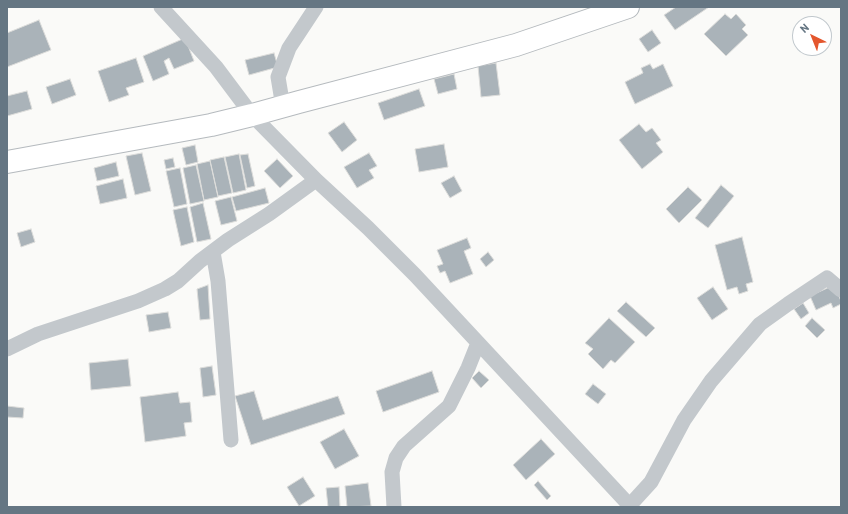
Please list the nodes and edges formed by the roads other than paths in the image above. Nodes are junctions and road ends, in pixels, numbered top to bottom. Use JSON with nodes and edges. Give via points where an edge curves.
{"nodes":[{"id":1,"x":162,"y":7,"type":"edge"},
{"id":2,"x":316,"y":7,"type":"edge"},
{"id":3,"x":628,"y":7,"type":"edge"},
{"id":4,"x":283,"y":107,"type":"junction"},
{"id":5,"x":252,"y":115,"type":"junction"},
{"id":6,"x":7,"y":162,"type":"edge"},
{"id":7,"x":316,"y":180,"type":"junction"},
{"id":8,"x":212,"y":252,"type":"junction"},
{"id":9,"x":841,"y":290,"type":"edge"},
{"id":10,"x":478,"y":343,"type":"junction"},
{"id":11,"x":7,"y":349,"type":"edge"},
{"id":12,"x":231,"y":440,"type":"dead end"},
{"id":13,"x":630,"y":506,"type":"edge"},
{"id":14,"x":394,"y":507,"type":"edge"}],
"edges":[{"from":1,"to":5,"type":"street","via":[[216,67]]},
{"from":2,"to":4,"type":"street","via":[[289,48],[278,77]]},
{"from":3,"to":4,"type":"main road","via":[[516,45]]},
{"from":4,"to":5,"type":"main road"},
{"from":5,"to":6,"type":"main road"},
{"from":5,"to":7,"type":"street"},
{"from":7,"to":8,"type":"street"},
{"from":7,"to":10,"type":"street","via":[[416,275]]},
{"from":8,"to":11,"type":"street","via":[[178,281],[154,295],[38,334]]},
{"from":8,"to":12,"type":"street","via":[[218,282]]},
{"from":9,"to":13,"type":"street","via":[[828,278],[760,324],[712,381],[684,420],[651,482]]},
{"from":10,"to":13,"type":"street"},
{"from":10,"to":14,"type":"street","via":[[449,406],[404,446],[396,458],[392,472]]}]}
